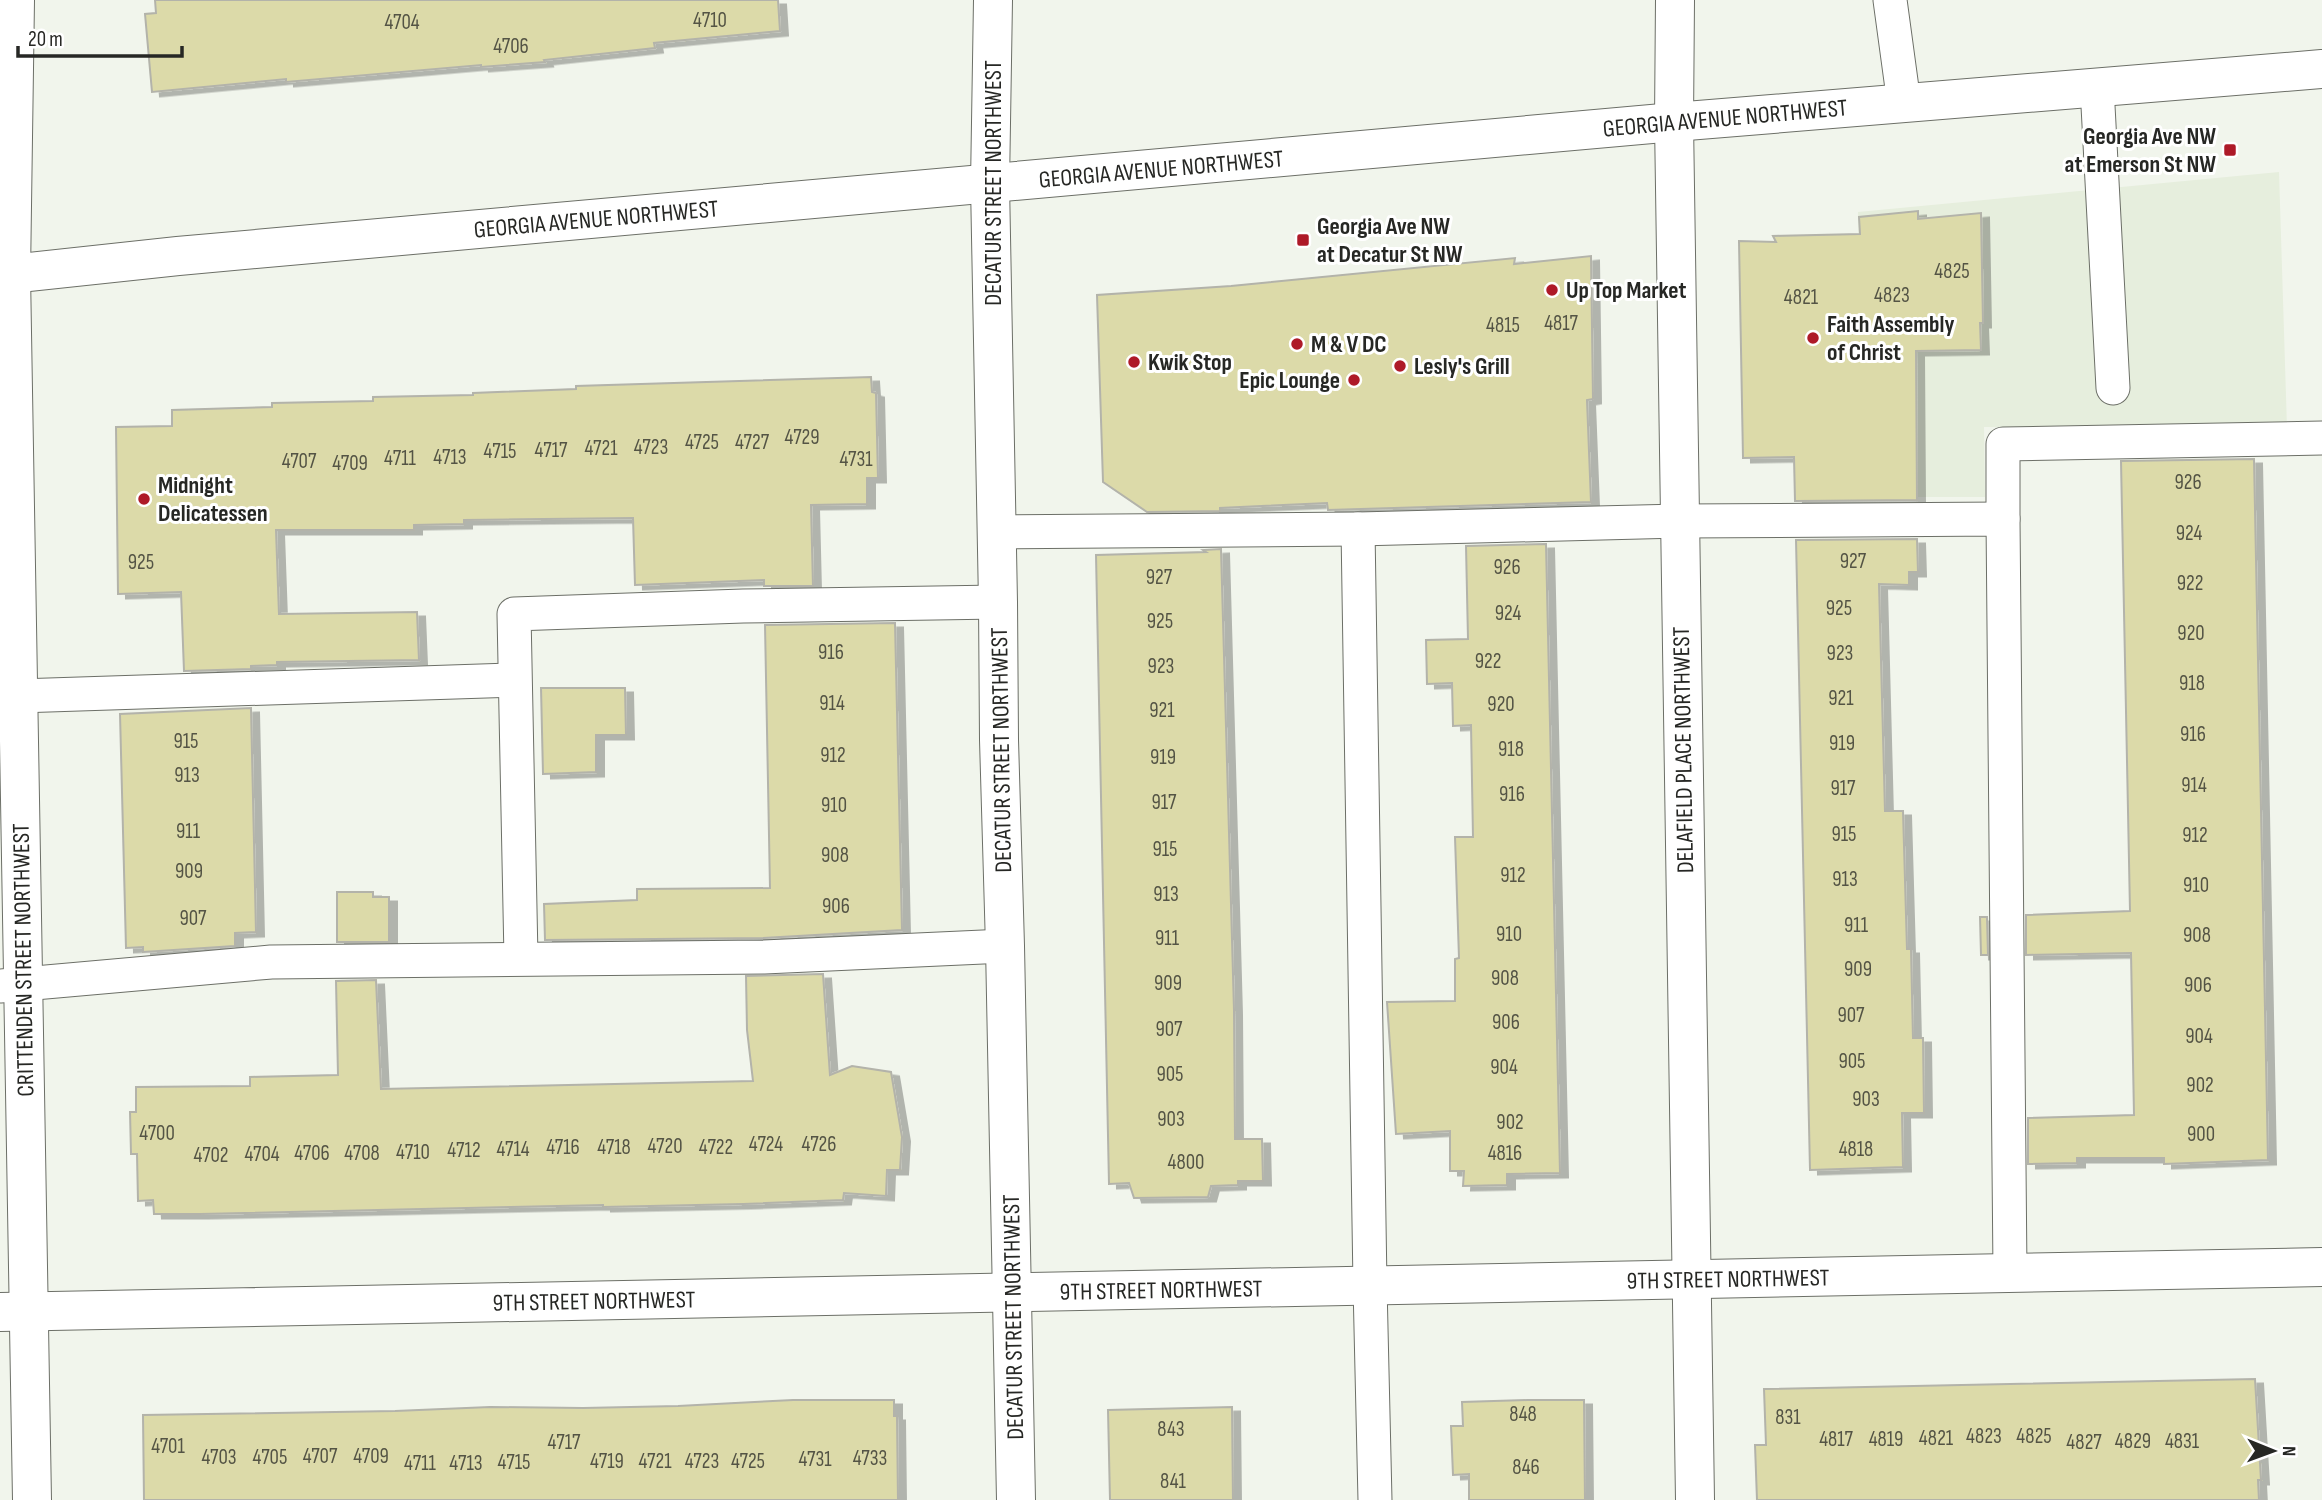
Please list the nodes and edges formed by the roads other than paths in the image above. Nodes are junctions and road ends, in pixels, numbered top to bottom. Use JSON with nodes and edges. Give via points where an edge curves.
{"nodes":[{"id":1,"x":15,"y":0,"type":"edge"},
{"id":2,"x":993,"y":0,"type":"edge"},
{"id":3,"x":1675,"y":0,"type":"edge"},
{"id":4,"x":1890,"y":0,"type":"edge"},
{"id":5,"x":2322,"y":69,"type":"edge"},
{"id":6,"x":2097,"y":87,"type":"junction"},
{"id":7,"x":1904,"y":103,"type":"junction"},
{"id":8,"x":1674,"y":122,"type":"junction"},
{"id":9,"x":990,"y":184,"type":"junction"},
{"id":10,"x":5,"y":274,"type":"edge"},
{"id":11,"x":2113,"y":388,"type":"dead end"},
{"id":12,"x":2322,"y":438,"type":"edge"},
{"id":13,"x":2003,"y":519,"type":"junction"},
{"id":14,"x":1680,"y":521,"type":"junction"},
{"id":15,"x":1358,"y":529,"type":"junction"},
{"id":16,"x":997,"y":532,"type":"junction"},
{"id":17,"x":998,"y":602,"type":"junction"},
{"id":18,"x":514,"y":680,"type":"junction"},
{"id":19,"x":18,"y":696,"type":"junction"},
{"id":20,"x":10,"y":742,"type":"edge"},
{"id":21,"x":1005,"y":946,"type":"junction"},
{"id":22,"x":521,"y":958,"type":"junction"},
{"id":23,"x":12,"y":985,"type":"edge"},
{"id":24,"x":2322,"y":1267,"type":"edge"},
{"id":25,"x":2010,"y":1273,"type":"junction"},
{"id":26,"x":1692,"y":1279,"type":"junction"},
{"id":27,"x":1370,"y":1285,"type":"junction"},
{"id":28,"x":1012,"y":1293,"type":"junction"},
{"id":29,"x":14,"y":1311,"type":"edge"},
{"id":30,"x":32,"y":1500,"type":"edge"},
{"id":31,"x":1016,"y":1500,"type":"edge"},
{"id":32,"x":1376,"y":1500,"type":"edge"},
{"id":33,"x":1695,"y":1500,"type":"edge"}],
"edges":[{"from":1,"to":10,"type":"main road","name":"CRITTENDEN STREET NORTHWEST"},
{"from":2,"to":9,"type":"main road","name":"DECATUR STREET NORTHWEST"},
{"from":3,"to":8,"type":"main road","name":"DELAFIELD PLACE NORTHWEST"},
{"from":4,"to":7,"type":"lane"},
{"from":5,"to":6,"type":"main road","name":"GEORGIA AVENUE NORTHWEST"},
{"from":6,"to":7,"type":"main road","name":"GEORGIA AVENUE NORTHWEST"},
{"from":6,"to":11,"type":"lane"},
{"from":7,"to":8,"type":"main road","name":"GEORGIA AVENUE NORTHWEST"},
{"from":8,"to":9,"type":"main road","name":"GEORGIA AVENUE NORTHWEST"},
{"from":8,"to":14,"type":"main road","name":"DELAFIELD PLACE NORTHWEST"},
{"from":9,"to":10,"type":"main road","name":"GEORGIA AVENUE NORTHWEST"},
{"from":9,"to":16,"type":"main road","name":"DECATUR STREET NORTHWEST"},
{"from":10,"to":19,"type":"main road","name":"CRITTENDEN STREET NORTHWEST"},
{"from":12,"to":13,"type":"lane","via":[[2003,444]]},
{"from":13,"to":14,"type":"lane"},
{"from":13,"to":25,"type":"lane"},
{"from":14,"to":15,"type":"lane"},
{"from":14,"to":26,"type":"main road","name":"DELAFIELD PLACE NORTHWEST"},
{"from":15,"to":16,"type":"lane"},
{"from":15,"to":27,"type":"lane"},
{"from":16,"to":17,"type":"main road","name":"DECATUR STREET NORTHWEST"},
{"from":17,"to":18,"type":"lane","via":[[514,614]]},
{"from":17,"to":21,"type":"main road","name":"DECATUR STREET NORTHWEST"},
{"from":18,"to":19,"type":"lane"},
{"from":18,"to":22,"type":"lane"},
{"from":19,"to":20,"type":"main road","name":"CRITTENDEN STREET NORTHWEST"},
{"from":20,"to":23,"type":"main road","name":"CRITTENDEN STREET NORTHWEST"},
{"from":21,"to":22,"type":"lane","via":[[764,957]]},
{"from":21,"to":28,"type":"main road","name":"DECATUR STREET NORTHWEST"},
{"from":22,"to":23,"type":"lane","via":[[271,962]]},
{"from":23,"to":29,"type":"main road","name":"CRITTENDEN STREET NORTHWEST"},
{"from":24,"to":25,"type":"main road","name":"9TH STREET NORTHWEST"},
{"from":25,"to":26,"type":"main road","name":"9TH STREET NORTHWEST"},
{"from":26,"to":27,"type":"main road","name":"9TH STREET NORTHWEST"},
{"from":26,"to":33,"type":"main road","name":"DELAFIELD PLACE NORTHWEST"},
{"from":27,"to":28,"type":"main road","name":"9TH STREET NORTHWEST"},
{"from":27,"to":32,"type":"lane"},
{"from":28,"to":29,"type":"main road","name":"9TH STREET NORTHWEST"},
{"from":28,"to":31,"type":"main road","name":"DECATUR STREET NORTHWEST"},
{"from":29,"to":30,"type":"main road","name":"CRITTENDEN STREET NORTHWEST"}]}
